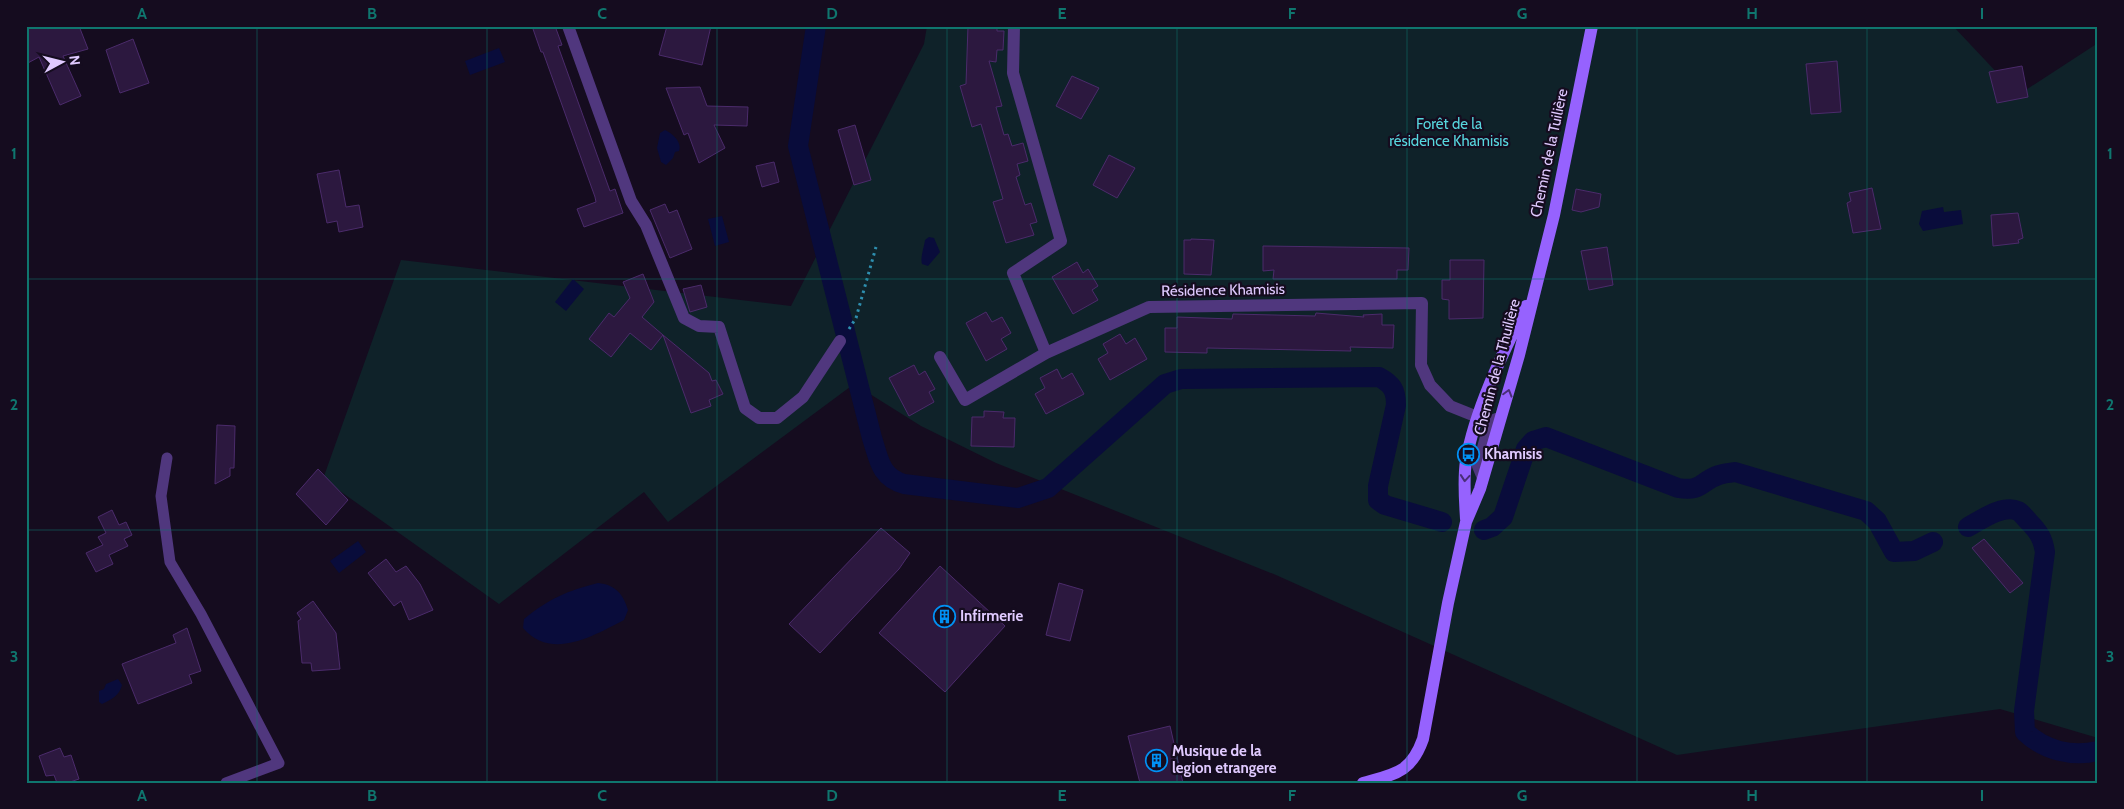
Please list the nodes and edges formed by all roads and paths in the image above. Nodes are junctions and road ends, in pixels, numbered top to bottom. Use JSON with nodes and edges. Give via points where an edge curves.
{"nodes":[{"id":1,"x":568,"y":26,"type":"edge"},
{"id":2,"x":1014,"y":26,"type":"edge"},
{"id":3,"x":1592,"y":26,"type":"edge"},
{"id":4,"x":876,"y":247,"type":"dead end"},
{"id":5,"x":1536,"y":286,"type":"junction"},
{"id":6,"x":850,"y":328,"type":"dead end"},
{"id":7,"x":840,"y":341,"type":"dead end"},
{"id":8,"x":1046,"y":353,"type":"junction"},
{"id":9,"x":940,"y":357,"type":"dead end"},
{"id":10,"x":1490,"y":418,"type":"junction"},
{"id":11,"x":166,"y":458,"type":"dead end"},
{"id":12,"x":1466,"y":522,"type":"junction"},
{"id":13,"x":226,"y":783,"type":"edge"},
{"id":14,"x":1363,"y":783,"type":"edge"}],
"edges":[{"from":1,"to":7,"type":"street","via":[[631,201],[646,225],[684,318],[699,326],[719,327],[745,408],[759,418],[777,418],[804,397]]},
{"from":2,"to":8,"type":"street","via":[[1013,73],[1061,241],[1013,273]]},
{"from":3,"to":5,"type":"street","name":"Chemin de la Tuilière","via":[[1554,215]]},
{"from":4,"to":6,"type":"path","via":[[856,318]]},
{"from":10,"to":5,"type":"street","name":"Chemin de la Thuilière","one_way":true},
{"from":5,"to":10,"type":"street","name":"Chemin de la Thuilière","via":[[1504,351]]},
{"from":8,"to":9,"type":"street","via":[[965,400]]},
{"from":8,"to":10,"type":"street","name":"Résidence Khamisis","via":[[1149,308],[1422,303],[1421,365],[1430,385],[1450,406]]},
{"from":10,"to":12,"type":"street","name":"Chemin de la Thuilière","via":[[1484,478]]},
{"from":10,"to":12,"type":"street","name":"Chemin de la Thuilière","one_way":true,"via":[[1466,460]]},
{"from":11,"to":13,"type":"lane","via":[[161,496],[170,562],[279,763]]},
{"from":12,"to":14,"type":"street","name":"Chemin de la Thuilière","via":[[1417,756],[1406,767]]}]}
